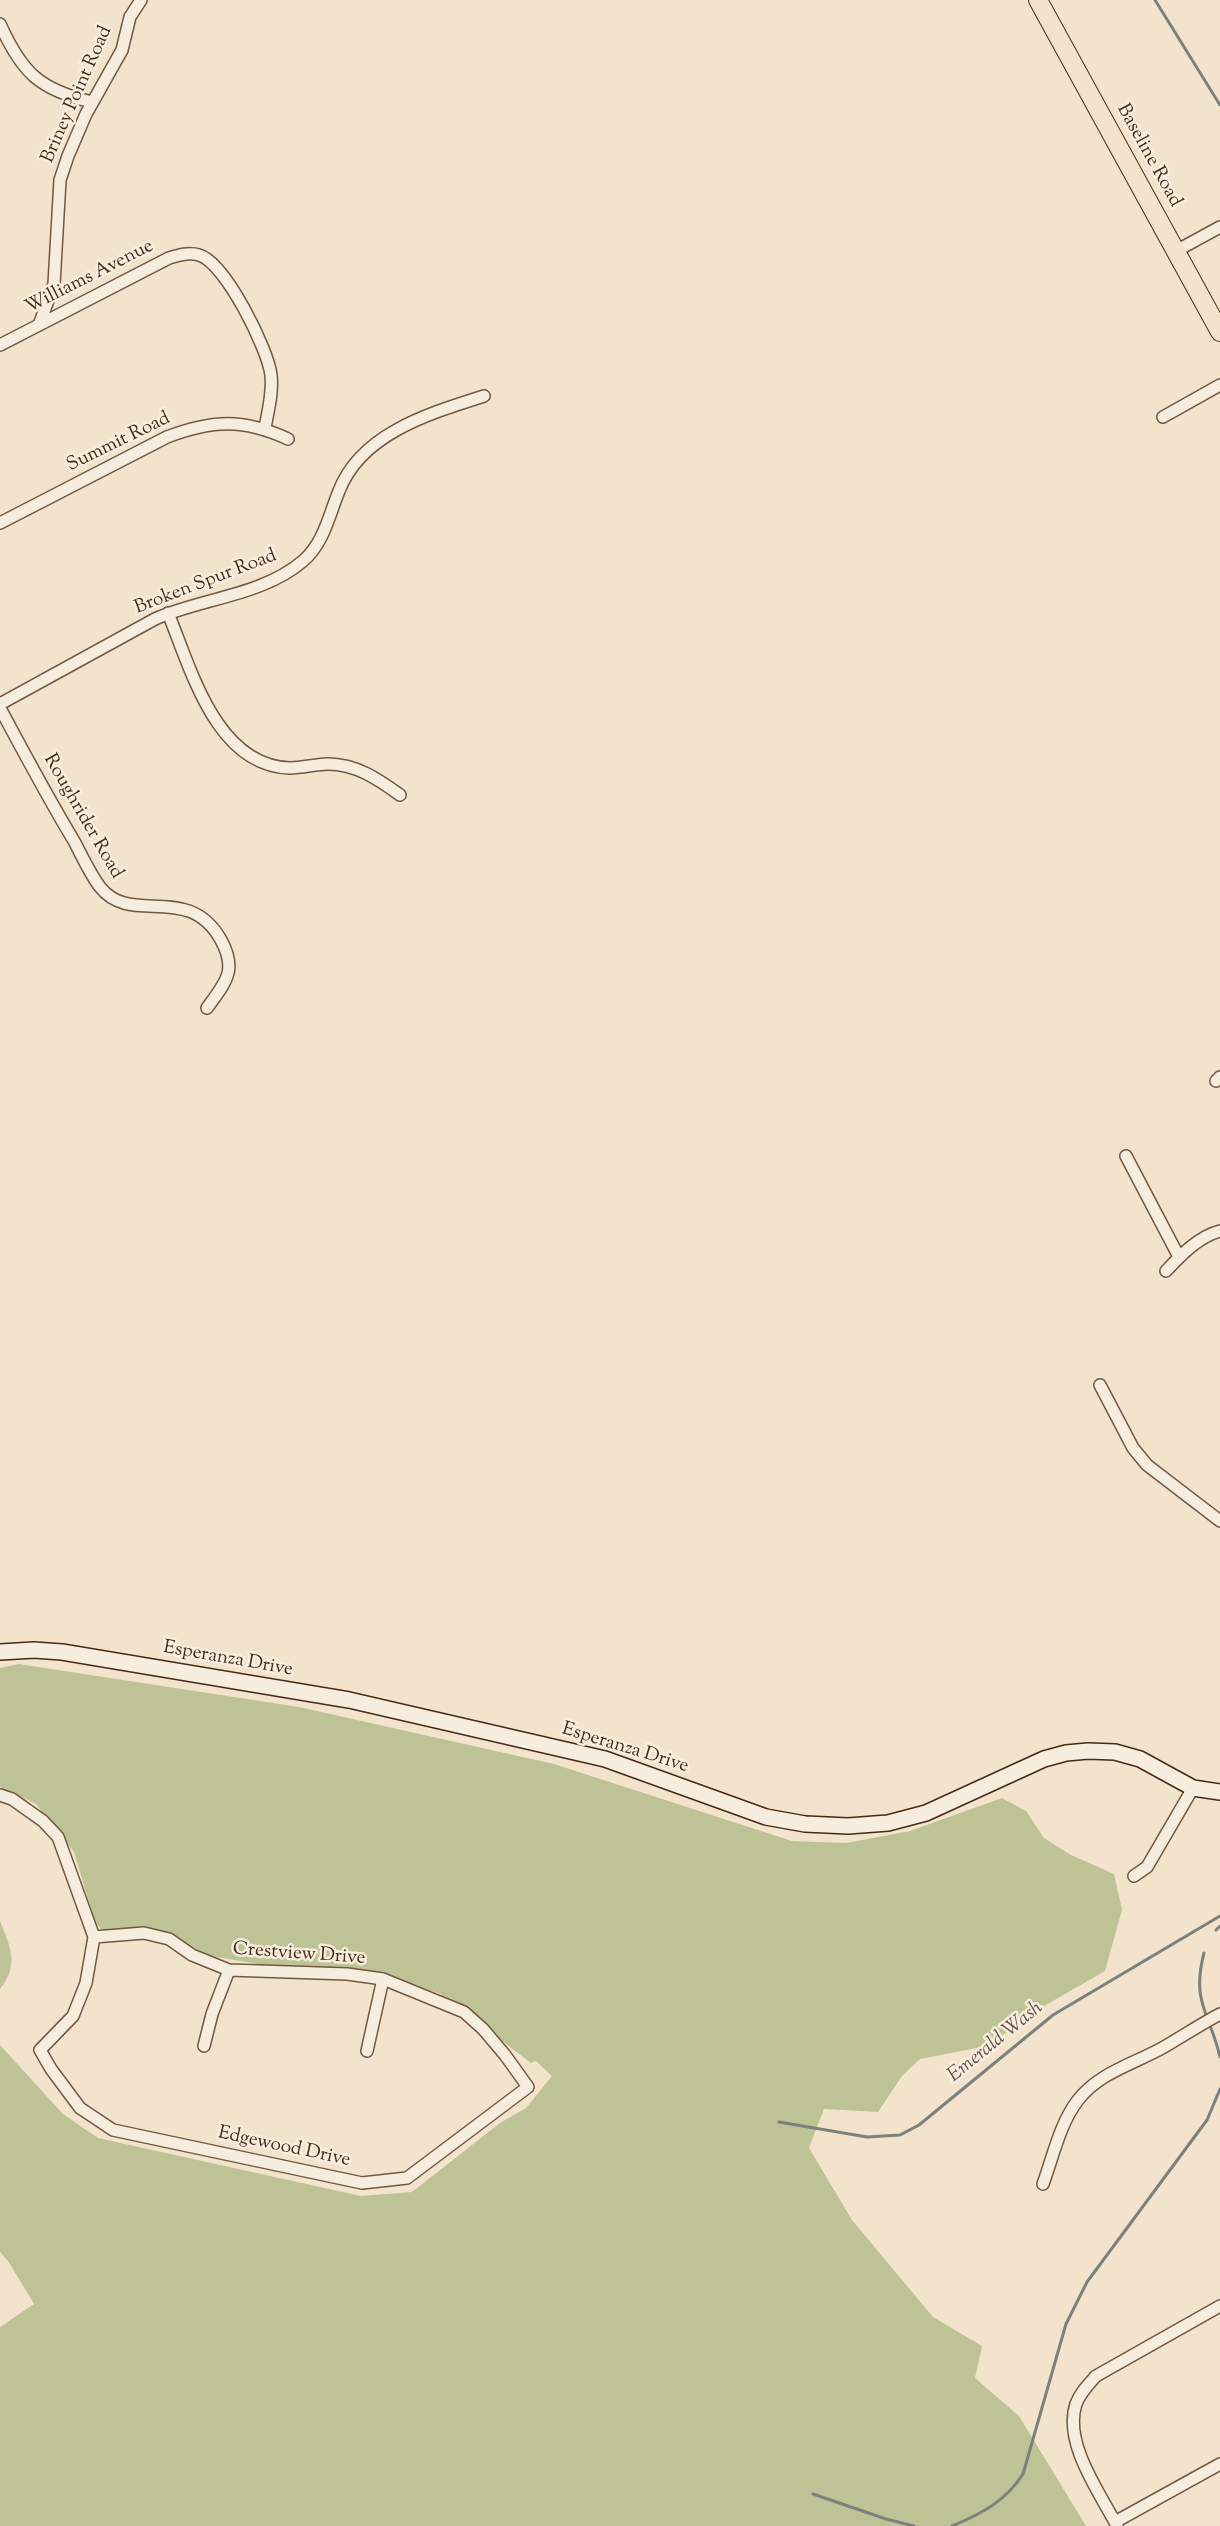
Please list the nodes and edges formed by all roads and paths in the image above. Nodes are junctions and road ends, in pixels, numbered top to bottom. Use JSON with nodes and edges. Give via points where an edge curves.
{"nodes":[{"id":1,"x":141,"y":0,"type":"edge"},
{"id":2,"x":1038,"y":0,"type":"edge"},
{"id":3,"x":0,"y":24,"type":"edge"},
{"id":4,"x":92,"y":102,"type":"junction"},
{"id":5,"x":1220,"y":227,"type":"edge"},
{"id":6,"x":1176,"y":251,"type":"junction"},
{"id":7,"x":39,"y":325,"type":"junction"},
{"id":8,"x":1220,"y":332,"type":"edge"},
{"id":9,"x":0,"y":345,"type":"edge"},
{"id":10,"x":1220,"y":385,"type":"edge"},
{"id":11,"x":484,"y":396,"type":"dead end"},
{"id":12,"x":1163,"y":417,"type":"dead end"},
{"id":13,"x":265,"y":428,"type":"junction"},
{"id":14,"x":288,"y":439,"type":"dead end"},
{"id":15,"x":0,"y":523,"type":"edge"},
{"id":16,"x":168,"y":613,"type":"junction"},
{"id":17,"x":0,"y":704,"type":"edge"},
{"id":18,"x":0,"y":708,"type":"edge"},
{"id":19,"x":400,"y":796,"type":"dead end"},
{"id":20,"x":208,"y":1008,"type":"dead end"},
{"id":21,"x":1126,"y":1156,"type":"dead end"},
{"id":22,"x":1220,"y":1231,"type":"edge"},
{"id":23,"x":1179,"y":1257,"type":"junction"},
{"id":24,"x":1166,"y":1271,"type":"dead end"},
{"id":25,"x":1100,"y":1385,"type":"dead end"},
{"id":26,"x":1220,"y":1520,"type":"edge"},
{"id":27,"x":0,"y":1652,"type":"edge"},
{"id":28,"x":1192,"y":1788,"type":"junction"},
{"id":29,"x":1220,"y":1792,"type":"edge"},
{"id":30,"x":0,"y":1795,"type":"edge"},
{"id":31,"x":1134,"y":1876,"type":"dead end"},
{"id":32,"x":94,"y":1937,"type":"junction"},
{"id":33,"x":229,"y":1970,"type":"junction"},
{"id":34,"x":383,"y":1979,"type":"junction"},
{"id":35,"x":1217,"y":2016,"type":"edge"},
{"id":36,"x":204,"y":2046,"type":"dead end"},
{"id":37,"x":367,"y":2051,"type":"dead end"},
{"id":38,"x":528,"y":2087,"type":"joint"},
{"id":39,"x":1043,"y":2184,"type":"dead end"},
{"id":40,"x":1220,"y":2306,"type":"edge"},
{"id":41,"x":1220,"y":2464,"type":"edge"},
{"id":42,"x":1116,"y":2524,"type":"edge"}],
"edges":[{"from":1,"to":4,"type":"street","name":"Briney Point Road","via":[[130,17],[122,50]]},
{"from":2,"to":6,"type":"main road","name":"Baseline Road"},
{"from":3,"to":4,"type":"street","via":[[24,69],[65,96]]},
{"from":4,"to":7,"type":"street","name":"Briney Point Road","via":[[60,180],[54,284]]},
{"from":5,"to":6,"type":"street"},
{"from":6,"to":8,"type":"main road","name":"Baseline Road"},
{"from":7,"to":9,"type":"street","name":"Williams Avenue"},
{"from":7,"to":13,"type":"street","name":"Williams Avenue","via":[[169,258],[184,254],[200,255],[213,262],[226,276],[265,350],[271,374],[271,398]]},
{"from":10,"to":12,"type":"street"},
{"from":11,"to":16,"type":"street","name":"Broken Spur Road","via":[[420,418],[363,455],[344,479],[319,540],[304,560],[281,576]]},
{"from":13,"to":14,"type":"street","name":"Summit Road"},
{"from":13,"to":15,"type":"street","name":"Summit Road","via":[[221,423],[203,425],[167,437]]},
{"from":16,"to":17,"type":"street","name":"Broken Spur Road"},
{"from":16,"to":19,"type":"street","via":[[207,707],[242,751],[278,767],[327,764],[356,769],[378,779]]},
{"from":18,"to":20,"type":"street","name":"Roughrider Road","via":[[104,891],[118,902],[188,910],[213,927],[230,960],[226,982]]},
{"from":21,"to":23,"type":"street"},
{"from":22,"to":23,"type":"street","via":[[1213,1232]]},
{"from":23,"to":24,"type":"street"},
{"from":25,"to":26,"type":"street","via":[[1133,1448],[1147,1465]]},
{"from":27,"to":28,"type":"main road","name":"Esperanza Drive","via":[[62,1652],[350,1700],[605,1759],[766,1817],[805,1824],[848,1826],[888,1823],[926,1813],[1044,1759],[1066,1753],[1115,1752],[1140,1759]]},
{"from":28,"to":29,"type":"main road","name":"Esperanza Drive"},
{"from":28,"to":31,"type":"street","via":[[1147,1867]]},
{"from":30,"to":32,"type":"street","via":[[12,1799],[43,1821],[58,1837]]},
{"from":32,"to":33,"type":"street","name":"Crestview Drive","via":[[144,1933],[169,1939],[192,1956]]},
{"from":32,"to":38,"type":"street","name":"Edgewood Drive","via":[[86,1983],[73,2016],[40,2050],[80,2108],[113,2130],[362,2183],[407,2178]]},
{"from":33,"to":34,"type":"street","name":"Crestview Drive","via":[[348,1974]]},
{"from":33,"to":36,"type":"street"},
{"from":34,"to":37,"type":"street"},
{"from":34,"to":38,"type":"street","name":"Crestview Drive","via":[[464,2012],[494,2042]]},
{"from":35,"to":39,"type":"street","via":[[1091,2085],[1076,2102]]},
{"from":40,"to":42,"type":"street","via":[[1096,2376],[1076,2405],[1073,2421],[1078,2452]]},
{"from":41,"to":42,"type":"street"}]}
